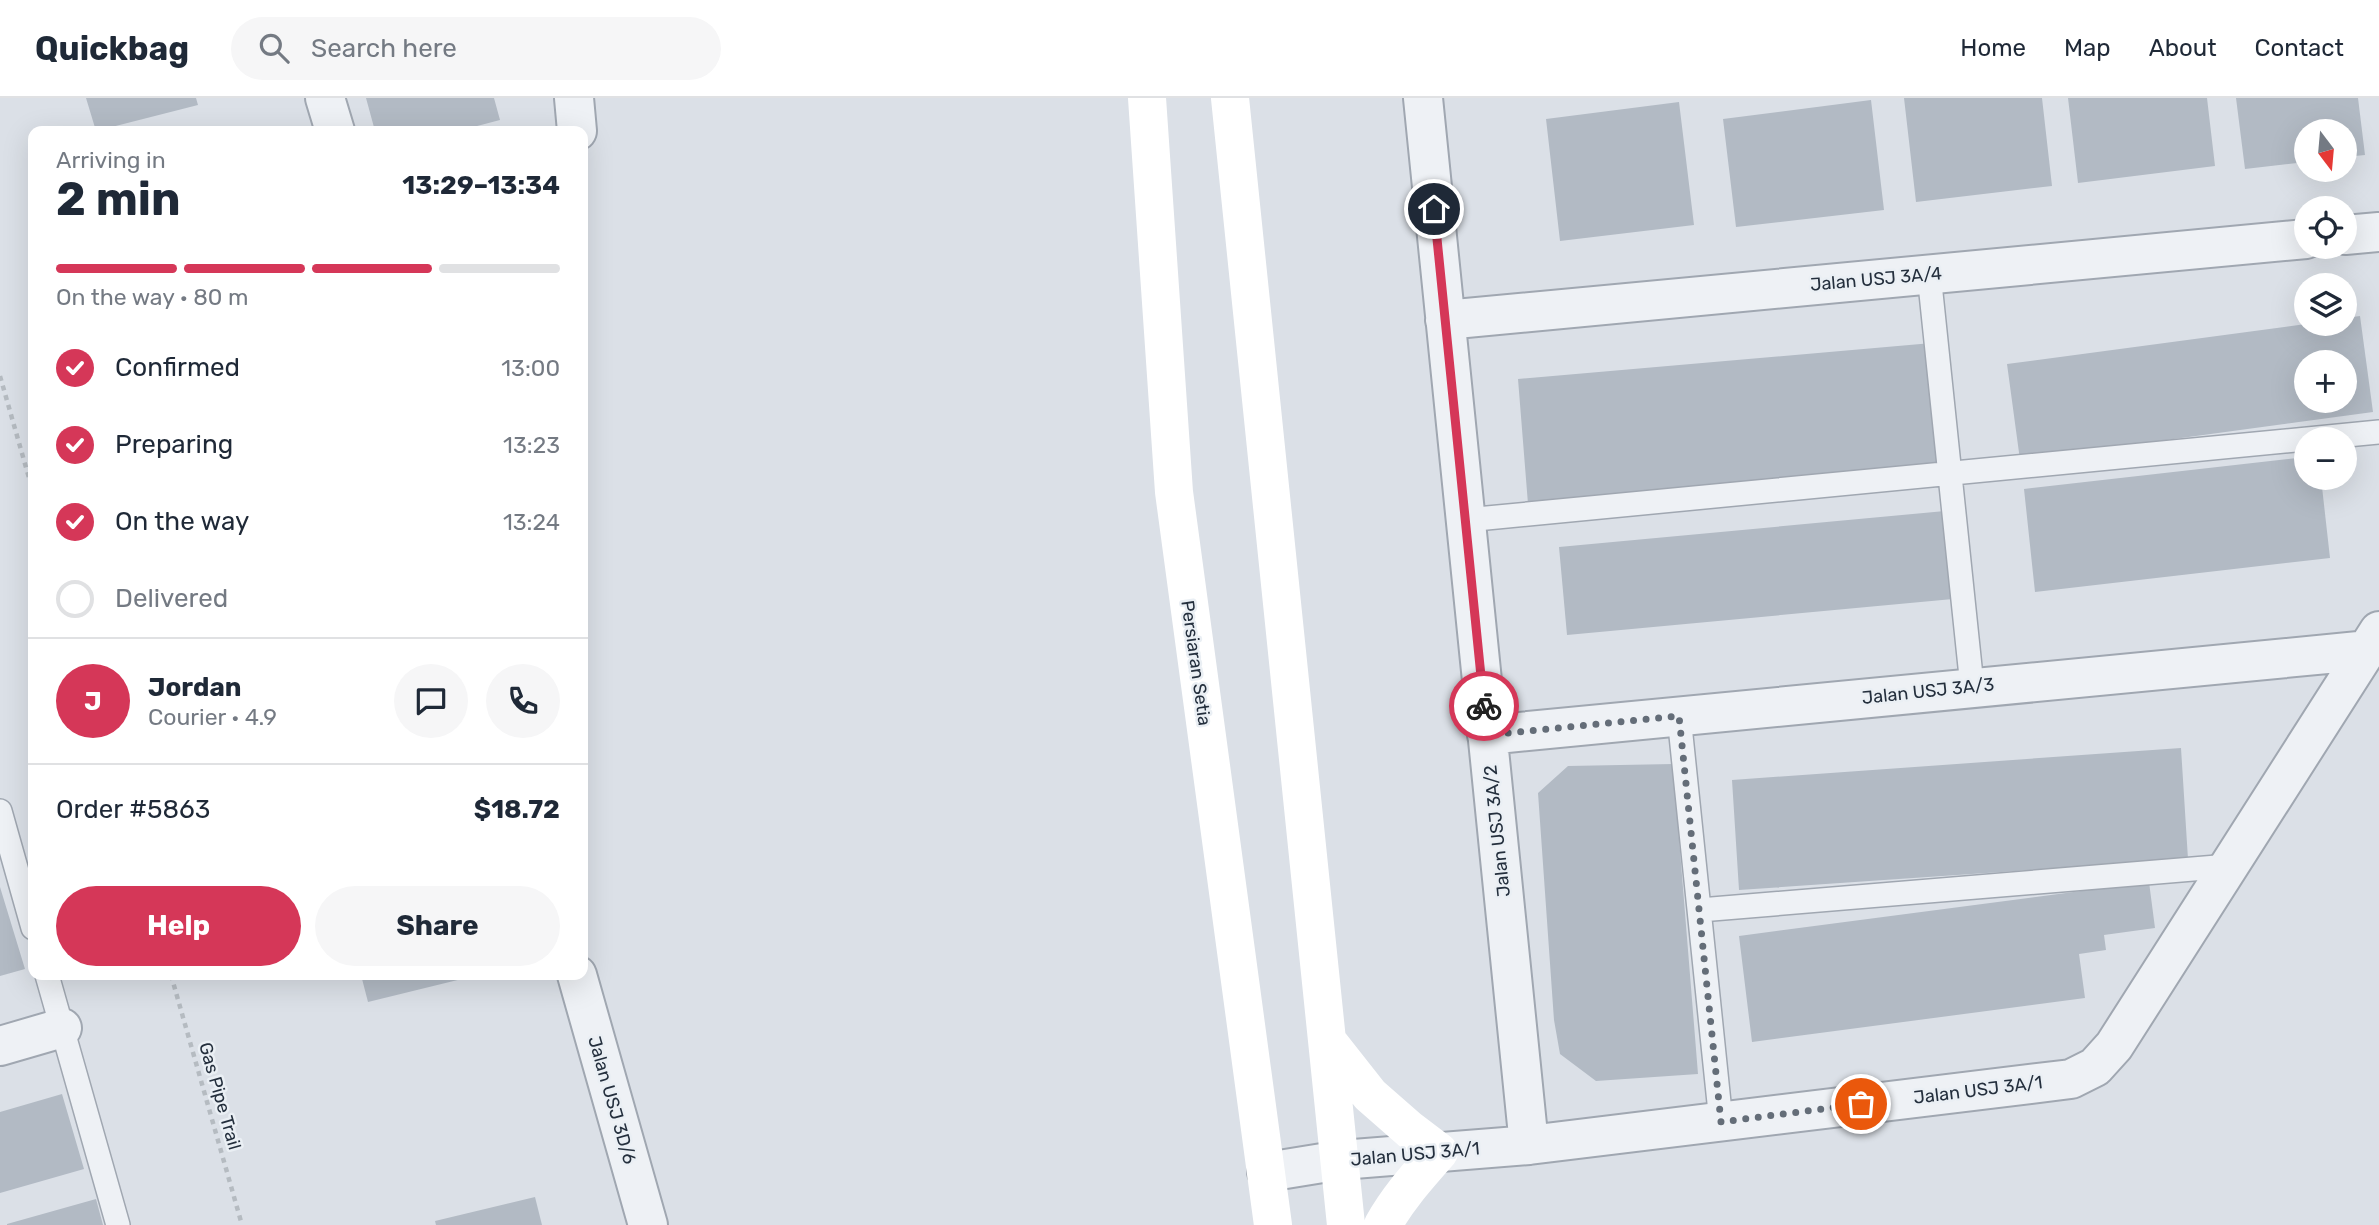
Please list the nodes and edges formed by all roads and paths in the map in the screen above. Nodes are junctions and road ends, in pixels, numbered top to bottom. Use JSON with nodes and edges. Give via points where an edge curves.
{"nodes":[{"id":1,"x":325,"y":98,"type":"edge"},
{"id":2,"x":574,"y":98,"type":"edge"},
{"id":3,"x":1147,"y":98,"type":"edge"},
{"id":4,"x":1230,"y":98,"type":"edge"},
{"id":5,"x":1423,"y":98,"type":"edge"},
{"id":6,"x":333,"y":126,"type":"edge"},
{"id":7,"x":576,"y":126,"type":"edge"},
{"id":8,"x":2379,"y":232,"type":"edge"},
{"id":9,"x":2357,"y":234,"type":"edge"},
{"id":10,"x":2294,"y":240,"type":"edge"},
{"id":11,"x":1929,"y":274,"type":"junction"},
{"id":12,"x":1445,"y":320,"type":"junction"},
{"id":13,"x":0,"y":376,"type":"edge"},
{"id":14,"x":2379,"y":432,"type":"edge"},
{"id":15,"x":1950,"y":473,"type":"junction"},
{"id":16,"x":28,"y":474,"type":"edge"},
{"id":17,"x":1466,"y":520,"type":"junction"},
{"id":18,"x":2374,"y":640,"type":"edge"},
{"id":19,"x":1972,"y":687,"type":"junction"},
{"id":20,"x":1679,"y":716,"type":"junction"},
{"id":21,"x":1487,"y":735,"type":"junction"},
{"id":22,"x":0,"y":811,"type":"edge"},
{"id":23,"x":2230,"y":866,"type":"junction"},
{"id":24,"x":28,"y":910,"type":"edge"},
{"id":25,"x":1700,"y":910,"type":"junction"},
{"id":26,"x":48,"y":980,"type":"edge"},
{"id":27,"x":172,"y":980,"type":"edge"},
{"id":28,"x":578,"y":980,"type":"edge"},
{"id":29,"x":62,"y":1028,"type":"junction"},
{"id":30,"x":1329,"y":1043,"type":"junction"},
{"id":31,"x":0,"y":1046,"type":"edge"},
{"id":32,"x":1721,"y":1122,"type":"junction"},
{"id":33,"x":1529,"y":1145,"type":"junction"},
{"id":34,"x":1439,"y":1152,"type":"junction"},
{"id":35,"x":1341,"y":1160,"type":"junction"},
{"id":36,"x":1267,"y":1172,"type":"junction"},
{"id":37,"x":118,"y":1225,"type":"edge"},
{"id":38,"x":242,"y":1225,"type":"edge"},
{"id":39,"x":648,"y":1225,"type":"edge"},
{"id":40,"x":1273,"y":1225,"type":"edge"},
{"id":41,"x":1346,"y":1225,"type":"edge"},
{"id":42,"x":1383,"y":1225,"type":"edge"}],
"edges":[{"from":1,"to":6,"type":"street"},
{"from":2,"to":7,"type":"street"},
{"from":3,"to":36,"type":"main road","name":"Persiaran Setia","via":[[1174,492]]},
{"from":4,"to":30,"type":"main road"},
{"from":5,"to":12,"type":"street","name":"Jalan USJ 3A/2"},
{"from":8,"to":9,"type":"street"},
{"from":10,"to":11,"type":"street","name":"Jalan USJ 3A/4"},
{"from":11,"to":12,"type":"street","name":"Jalan USJ 3A/4"},
{"from":11,"to":15,"type":"lane"},
{"from":12,"to":17,"type":"street","name":"Jalan USJ 3A/2"},
{"from":13,"to":16,"type":"path"},
{"from":14,"to":15,"type":"lane"},
{"from":15,"to":17,"type":"lane"},
{"from":15,"to":19,"type":"lane"},
{"from":17,"to":21,"type":"street","name":"Jalan USJ 3A/2"},
{"from":18,"to":19,"type":"street","name":"Jalan USJ 3A/3"},
{"from":18,"to":23,"type":"street","name":"Jalan USJ 3A/1"},
{"from":19,"to":20,"type":"street","name":"Jalan USJ 3A/3"},
{"from":20,"to":21,"type":"street","name":"Jalan USJ 3A/3"},
{"from":20,"to":25,"type":"lane"},
{"from":21,"to":33,"type":"street","name":"Jalan USJ 3A/2"},
{"from":22,"to":24,"type":"lane"},
{"from":23,"to":25,"type":"lane"},
{"from":23,"to":32,"type":"street","name":"Jalan USJ 3A/1","via":[[2114,1046],[2095,1068],[2071,1079]]},
{"from":25,"to":32,"type":"lane"},
{"from":26,"to":29,"type":"lane"},
{"from":27,"to":38,"type":"path","name":"Gas Pipe Trail"},
{"from":28,"to":39,"type":"street","name":"Jalan USJ 3D/6"},
{"from":29,"to":31,"type":"street"},
{"from":29,"to":37,"type":"lane"},
{"from":30,"to":34,"type":"main road","via":[[1370,1094]]},
{"from":30,"to":35,"type":"main road"},
{"from":32,"to":33,"type":"street","name":"Jalan USJ 3A/1"},
{"from":33,"to":34,"type":"street","name":"Jalan USJ 3A/1"},
{"from":34,"to":35,"type":"street","name":"Jalan USJ 3A/1"},
{"from":34,"to":42,"type":"main road"},
{"from":35,"to":36,"type":"street","name":"Jalan USJ 3A/1"},
{"from":35,"to":41,"type":"main road"},
{"from":36,"to":40,"type":"main road","name":"Persiaran Setia"}]}
